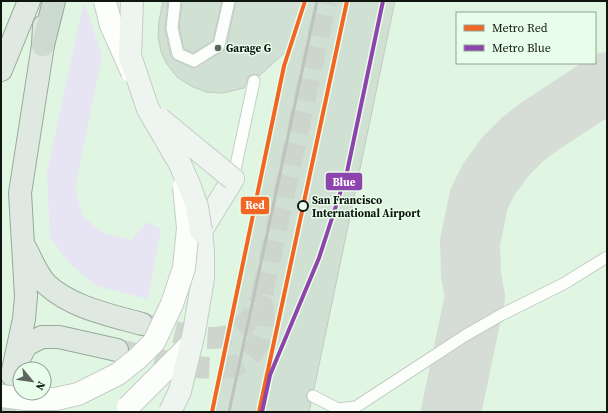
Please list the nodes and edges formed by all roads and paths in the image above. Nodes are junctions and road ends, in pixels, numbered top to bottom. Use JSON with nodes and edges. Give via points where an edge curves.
{"nodes":[{"id":1,"x":29,"y":1,"type":"edge"},
{"id":2,"x":45,"y":1,"type":"edge"},
{"id":3,"x":54,"y":1,"type":"edge"},
{"id":4,"x":104,"y":1,"type":"edge"},
{"id":5,"x":132,"y":1,"type":"edge"},
{"id":6,"x":175,"y":1,"type":"edge"},
{"id":7,"x":229,"y":1,"type":"edge"},
{"id":8,"x":43,"y":45,"type":"junction"},
{"id":9,"x":1,"y":70,"type":"edge"},
{"id":10,"x":254,"y":81,"type":"dead end"},
{"id":11,"x":148,"y":109,"type":"junction"},
{"id":12,"x":233,"y":179,"type":"junction"},
{"id":13,"x":21,"y":225,"type":"junction"},
{"id":14,"x":201,"y":231,"type":"junction"},
{"id":15,"x":607,"y":257,"type":"edge"},
{"id":16,"x":142,"y":324,"type":"tunnel mouth"},
{"id":17,"x":191,"y":344,"type":"junction"},
{"id":18,"x":117,"y":350,"type":"tunnel mouth"},
{"id":19,"x":1,"y":396,"type":"edge"},
{"id":20,"x":313,"y":396,"type":"dead end"},
{"id":21,"x":128,"y":407,"type":"dead end"},
{"id":22,"x":352,"y":410,"type":"edge"},
{"id":23,"x":170,"y":412,"type":"edge"}],
"edges":[{"from":1,"to":9,"type":"main road"},
{"from":2,"to":8,"type":"main road"},
{"from":3,"to":8,"type":"highway"},
{"from":4,"to":19,"type":"street","bridge":true,"via":[[111,25],[127,61],[175,154],[185,192],[188,228],[184,268],[172,304],[154,342],[118,374],[78,394],[56,399]]},
{"from":5,"to":11,"type":"main road","bridge":true,"via":[[130,56]]},
{"from":6,"to":7,"type":"lane","via":[[172,28],[178,54],[194,61],[219,45]]},
{"from":8,"to":13,"type":"main road","via":[[20,194]]},
{"from":10,"to":12,"type":"lane"},
{"from":11,"to":12,"type":"main road","bridge":true},
{"from":11,"to":14,"type":"main road","bridge":true,"via":[[180,164],[190,187]]},
{"from":12,"to":14,"type":"main road"},
{"from":13,"to":16,"type":"main road","via":[[34,267],[46,283],[86,307]]},
{"from":13,"to":18,"type":"main road","via":[[26,296],[24,320],[12,375],[26,345],[42,337],[59,337]]},
{"from":14,"to":17,"type":"main road","bridge":true,"via":[[203,278]]},
{"from":15,"to":22,"type":"lane","via":[[565,283],[466,335]]},
{"from":17,"to":21,"type":"street","bridge":true},
{"from":17,"to":23,"type":"main road","bridge":true,"via":[[180,390]]},
{"from":20,"to":22,"type":"lane","via":[[338,409]]}]}
